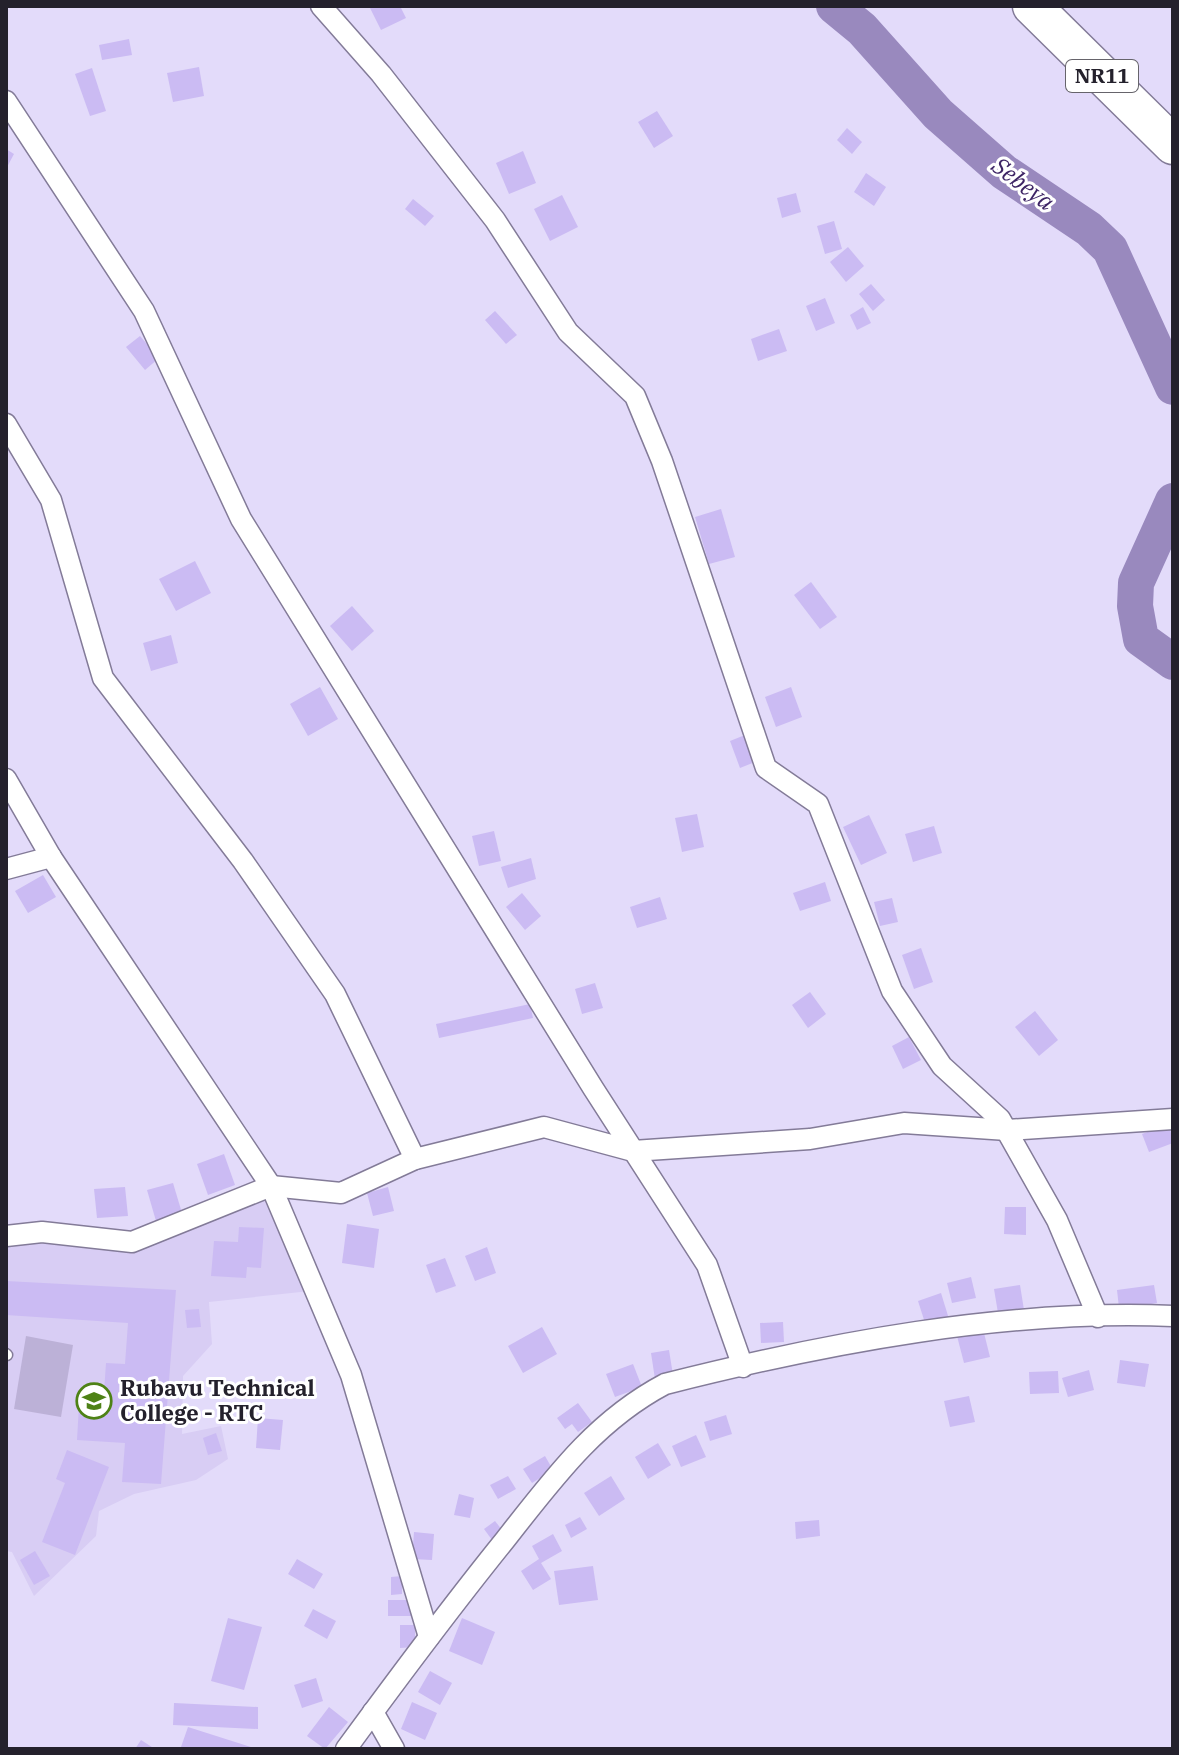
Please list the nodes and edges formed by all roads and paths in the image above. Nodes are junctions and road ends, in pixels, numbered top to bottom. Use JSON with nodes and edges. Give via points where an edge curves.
{"nodes":[{"id":1,"x":321,"y":6,"type":"edge"},
{"id":2,"x":1032,"y":6,"type":"edge"},
{"id":3,"x":6,"y":101,"type":"edge"},
{"id":4,"x":1173,"y":145,"type":"edge"},
{"id":5,"x":6,"y":424,"type":"edge"},
{"id":6,"x":6,"y":779,"type":"edge"},
{"id":7,"x":51,"y":857,"type":"junction"},
{"id":8,"x":6,"y":869,"type":"edge"},
{"id":9,"x":1173,"y":1119,"type":"edge"},
{"id":10,"x":1007,"y":1130,"type":"junction"},
{"id":11,"x":633,"y":1151,"type":"junction"},
{"id":12,"x":415,"y":1159,"type":"junction"},
{"id":13,"x":271,"y":1186,"type":"junction"},
{"id":14,"x":6,"y":1236,"type":"edge"},
{"id":15,"x":1173,"y":1316,"type":"edge"},
{"id":16,"x":1098,"y":1317,"type":"junction"},
{"id":17,"x":743,"y":1367,"type":"junction"},
{"id":18,"x":429,"y":1637,"type":"junction"},
{"id":19,"x":373,"y":1712,"type":"junction"},
{"id":20,"x":346,"y":1749,"type":"edge"},
{"id":21,"x":394,"y":1749,"type":"edge"}],
"edges":[{"from":1,"to":10,"type":"street","via":[[495,220],[568,332],[635,396],[766,768],[818,804],[892,991],[942,1066]]},
{"from":2,"to":4,"type":"highway","number":"NR11"},
{"from":3,"to":11,"type":"street","via":[[144,311],[241,519]]},
{"from":5,"to":12,"type":"street","via":[[51,500],[103,678],[243,861],[335,994]]},
{"from":6,"to":7,"type":"street"},
{"from":7,"to":8,"type":"street"},
{"from":7,"to":13,"type":"street"},
{"from":9,"to":10,"type":"street"},
{"from":10,"to":11,"type":"street","via":[[904,1123],[810,1139]]},
{"from":10,"to":16,"type":"street","via":[[1057,1220]]},
{"from":11,"to":12,"type":"street","via":[[544,1127]]},
{"from":11,"to":17,"type":"street","via":[[707,1265]]},
{"from":12,"to":13,"type":"street","via":[[341,1193]]},
{"from":13,"to":14,"type":"street","via":[[132,1242],[42,1232]]},
{"from":13,"to":18,"type":"street","via":[[351,1375]]},
{"from":15,"to":16,"type":"street"},
{"from":16,"to":17,"type":"street","via":[[934,1328]]},
{"from":17,"to":18,"type":"street","via":[[665,1384],[608,1421],[578,1447]]},
{"from":18,"to":19,"type":"street"},
{"from":19,"to":20,"type":"street"},
{"from":19,"to":21,"type":"street"}]}
